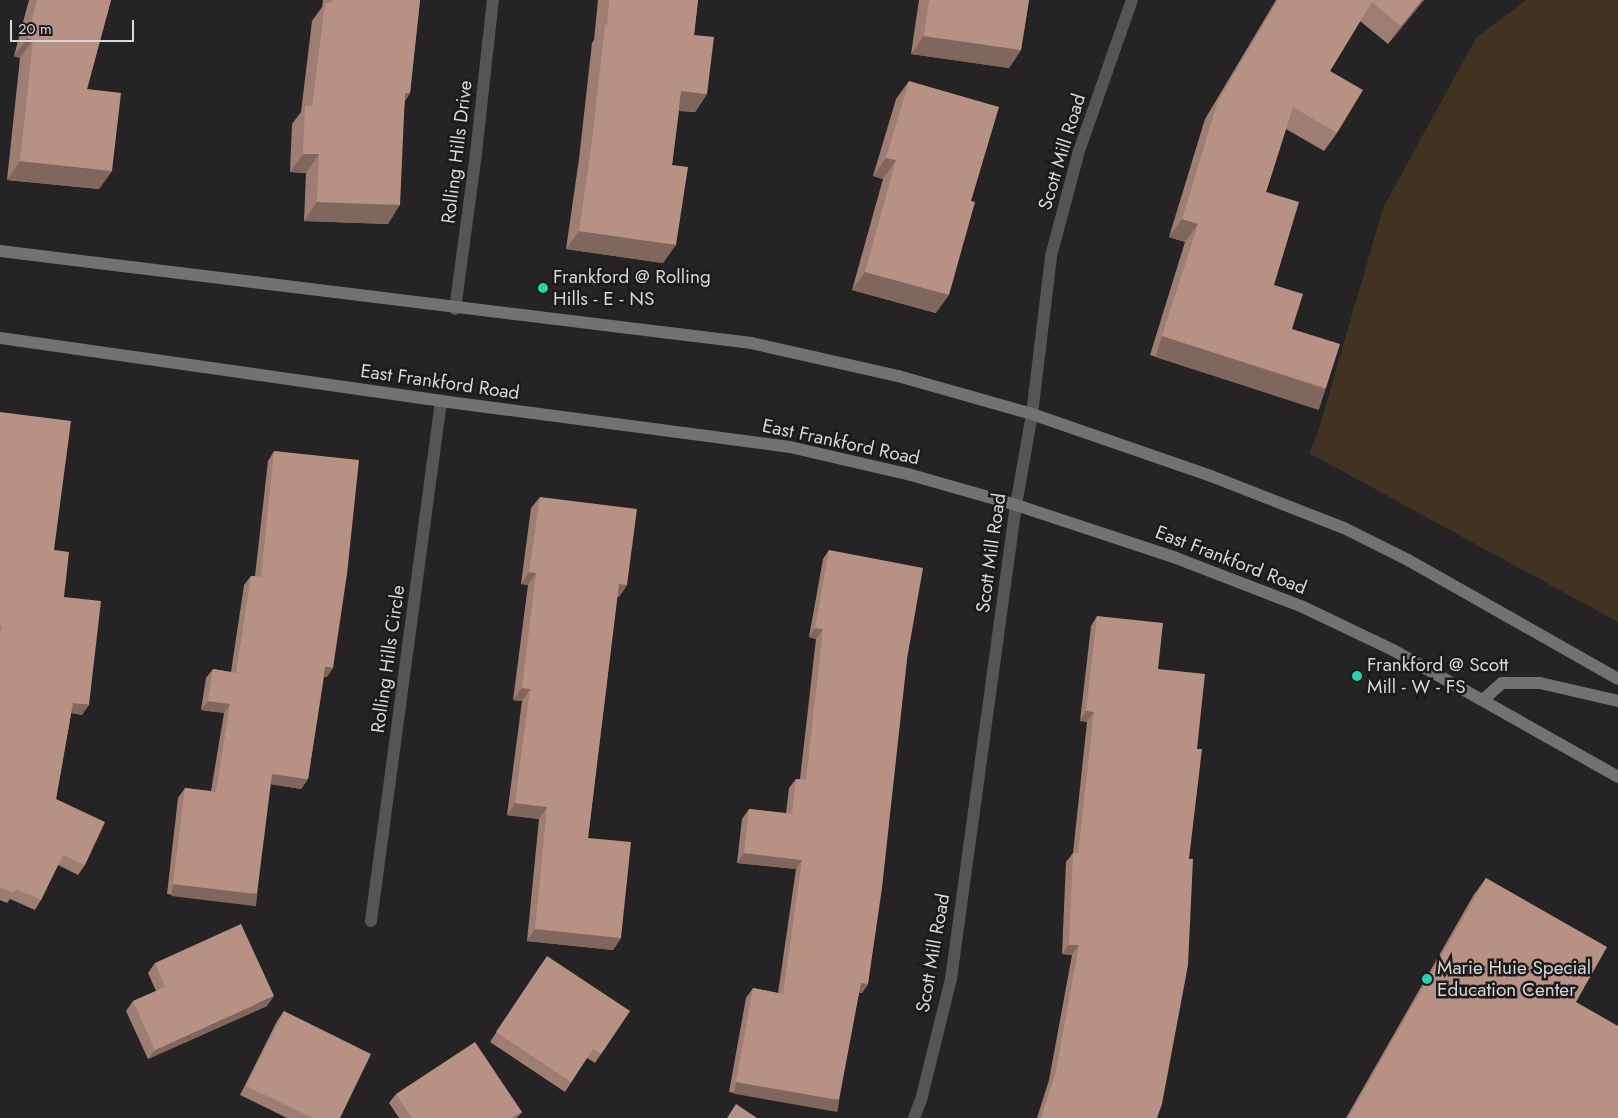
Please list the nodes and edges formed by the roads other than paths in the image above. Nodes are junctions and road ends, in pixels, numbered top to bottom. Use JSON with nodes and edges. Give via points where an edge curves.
{"nodes":[{"id":1,"x":493,"y":0,"type":"edge"},
{"id":2,"x":1132,"y":0,"type":"edge"},
{"id":3,"x":0,"y":251,"type":"edge"},
{"id":4,"x":455,"y":308,"type":"junction"},
{"id":5,"x":0,"y":338,"type":"edge"},
{"id":6,"x":441,"y":402,"type":"junction"},
{"id":7,"x":1032,"y":414,"type":"junction"},
{"id":8,"x":1016,"y":505,"type":"junction"},
{"id":9,"x":1618,"y":679,"type":"edge"},
{"id":10,"x":1484,"y":699,"type":"junction"},
{"id":11,"x":1618,"y":701,"type":"edge"},
{"id":12,"x":1618,"y":776,"type":"edge"},
{"id":13,"x":371,"y":921,"type":"dead end"},
{"id":14,"x":914,"y":1118,"type":"edge"}],
"edges":[{"from":1,"to":4,"type":"street","name":"Rolling Hills Drive"},
{"from":2,"to":7,"type":"street","name":"Scott Mill Road","via":[[1079,151],[1051,256]]},
{"from":3,"to":4,"type":"main road"},
{"from":4,"to":7,"type":"main road","via":[[752,343],[898,376]]},
{"from":5,"to":6,"type":"main road","name":"East Frankford Road"},
{"from":6,"to":8,"type":"main road","name":"East Frankford Road","via":[[790,447],[911,475]]},
{"from":6,"to":13,"type":"street","name":"Rolling Hills Circle"},
{"from":7,"to":8,"type":"street","name":"Scott Mill Road"},
{"from":7,"to":9,"type":"main road","via":[[1211,476],[1344,528],[1408,560]]},
{"from":8,"to":10,"type":"main road","name":"East Frankford Road","via":[[1176,558],[1303,607]]},
{"from":8,"to":14,"type":"street","name":"Scott Mill Road","via":[[951,979]]},
{"from":10,"to":11,"type":"main road","via":[[1502,684],[1540,683]]},
{"from":10,"to":12,"type":"main road","name":"East Frankford Road"}]}
